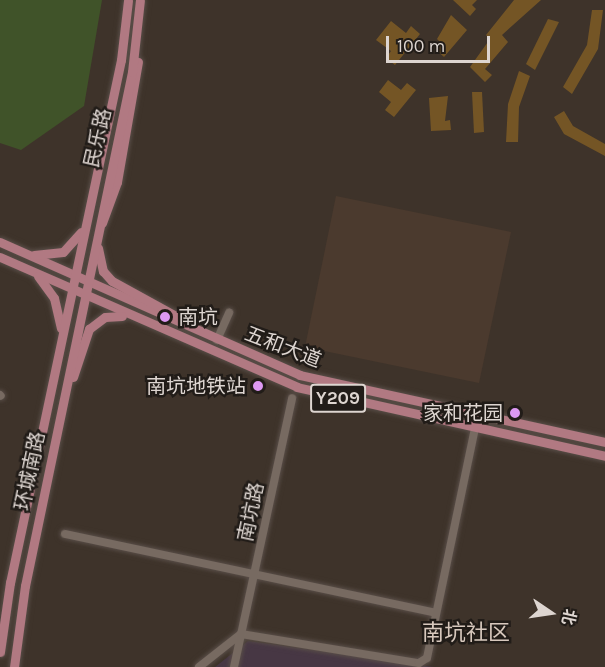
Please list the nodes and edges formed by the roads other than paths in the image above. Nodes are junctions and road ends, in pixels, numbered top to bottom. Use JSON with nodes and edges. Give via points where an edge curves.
{"nodes":[{"id":1,"x":128,"y":0,"type":"edge"},
{"id":2,"x":140,"y":0,"type":"edge"},
{"id":3,"x":136,"y":44,"type":"junction"},
{"id":4,"x":85,"y":224,"type":"junction"},
{"id":5,"x":97,"y":234,"type":"junction"},
{"id":6,"x":0,"y":242,"type":"edge"},
{"id":7,"x":20,"y":251,"type":"junction"},
{"id":8,"x":0,"y":257,"type":"edge"},
{"id":9,"x":31,"y":271,"type":"junction"},
{"id":10,"x":75,"y":277,"type":"junction"},
{"id":11,"x":88,"y":283,"type":"junction"},
{"id":12,"x":72,"y":291,"type":"junction"},
{"id":13,"x":85,"y":297,"type":"junction"},
{"id":14,"x":229,"y":312,"type":"dead end"},
{"id":15,"x":128,"y":317,"type":"junction"},
{"id":16,"x":61,"y":340,"type":"junction"},
{"id":17,"x":217,"y":340,"type":"junction"},
{"id":18,"x":50,"y":391,"type":"junction"},
{"id":19,"x":65,"y":394,"type":"junction"},
{"id":20,"x":292,"y":398,"type":"dead end"},
{"id":21,"x":475,"y":428,"type":"junction"},
{"id":22,"x":605,"y":442,"type":"edge"},
{"id":23,"x":605,"y":456,"type":"edge"},
{"id":24,"x":65,"y":534,"type":"dead end"},
{"id":25,"x":254,"y":574,"type":"junction"},
{"id":26,"x":436,"y":613,"type":"junction"},
{"id":27,"x":241,"y":634,"type":"junction"},
{"id":28,"x":0,"y":652,"type":"edge"},
{"id":29,"x":14,"y":667,"type":"edge"},
{"id":30,"x":199,"y":667,"type":"edge"},
{"id":31,"x":234,"y":667,"type":"edge"}],
"edges":[{"from":1,"to":4,"type":"main road","name":"民乐路"},
{"from":2,"to":3,"type":"main road","name":"民乐路"},
{"from":3,"to":5,"type":"main road","name":"民乐路"},
{"from":3,"to":5,"type":"main road","via":[[138,80],[126,147]]},
{"from":4,"to":7,"type":"main road","via":[[63,252]]},
{"from":4,"to":10,"type":"main road","name":"民乐路"},
{"from":5,"to":11,"type":"main road","name":"民乐路"},
{"from":5,"to":17,"type":"main road","via":[[100,264],[112,281]]},
{"from":6,"to":7,"type":"main road","name":"五和大道","number":"Y209"},
{"from":7,"to":10,"type":"main road","name":"五和大道","number":"Y209"},
{"from":8,"to":9,"type":"main road","name":"五和大道","number":"Y209"},
{"from":9,"to":12,"type":"main road","name":"五和大道","number":"Y209"},
{"from":9,"to":16,"type":"main road","via":[[56,304]]},
{"from":10,"to":11,"type":"main road","name":"五和大道","number":"Y209"},
{"from":10,"to":12,"type":"main road","name":"环城南路"},
{"from":11,"to":13,"type":"main road","name":"环城南路"},
{"from":11,"to":17,"type":"main road","name":"五和大道","number":"Y209"},
{"from":12,"to":13,"type":"main road","name":"五和大道","number":"Y209"},
{"from":12,"to":16,"type":"main road","name":"环城南路"},
{"from":13,"to":15,"type":"main road","name":"五和大道","number":"Y209"},
{"from":13,"to":19,"type":"main road","name":"环城南路"},
{"from":14,"to":17,"type":"street"},
{"from":15,"to":19,"type":"main road","via":[[105,317],[89,329]]},
{"from":15,"to":21,"type":"main road","name":"五和大道","number":"Y209","via":[[297,387]]},
{"from":16,"to":18,"type":"main road","name":"环城南路"},
{"from":17,"to":22,"type":"main road","name":"五和大道","number":"Y209","via":[[326,383]]},
{"from":18,"to":19,"type":"main road"},
{"from":18,"to":28,"type":"main road","name":"环城南路"},
{"from":19,"to":29,"type":"main road","name":"环城南路","via":[[25,586]]},
{"from":20,"to":25,"type":"street","name":"南坑路"},
{"from":21,"to":23,"type":"main road","name":"五和大道","number":"Y209"},
{"from":21,"to":26,"type":"street"},
{"from":24,"to":25,"type":"street"},
{"from":25,"to":26,"type":"street"},
{"from":25,"to":27,"type":"street","name":"南坑路"},
{"from":26,"to":27,"type":"street","via":[[427,658],[419,663]]},
{"from":27,"to":30,"type":"street"},
{"from":27,"to":31,"type":"street","name":"南坑路"}]}
